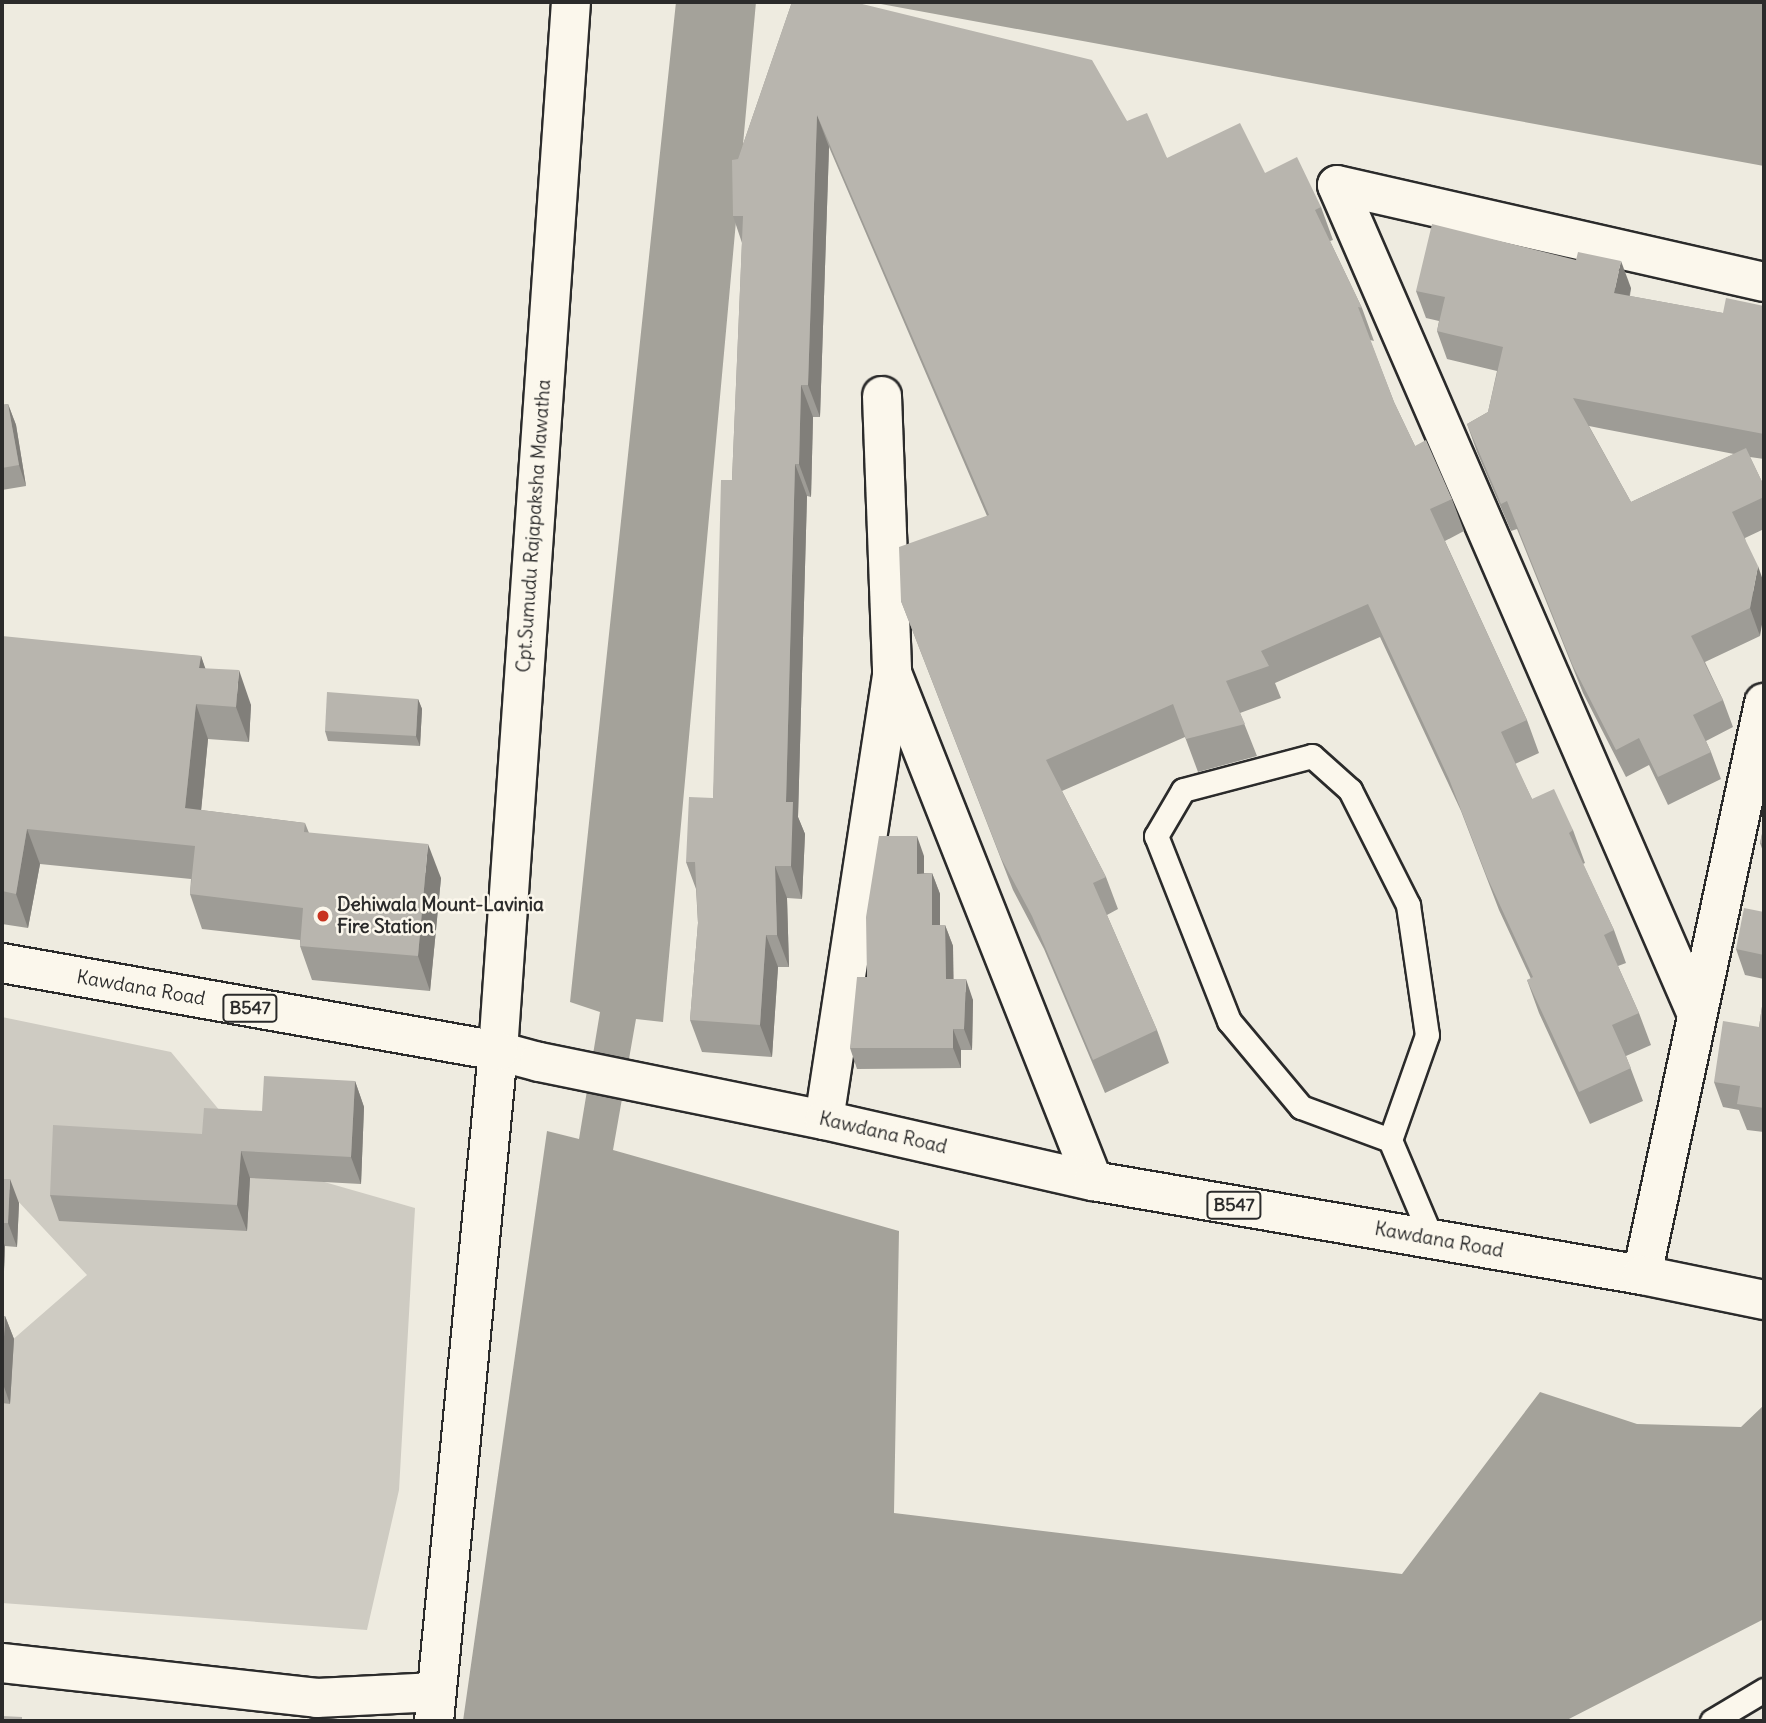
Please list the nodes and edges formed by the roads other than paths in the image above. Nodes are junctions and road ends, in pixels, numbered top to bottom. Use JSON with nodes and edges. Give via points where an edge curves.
{"nodes":[{"id":1,"x":571,"y":2,"type":"edge"},
{"id":2,"x":1764,"y":282,"type":"edge"},
{"id":3,"x":882,"y":396,"type":"dead end"},
{"id":4,"x":892,"y":674,"type":"junction"},
{"id":5,"x":1764,"y":703,"type":"edge"},
{"id":6,"x":2,"y":963,"type":"edge"},
{"id":7,"x":1695,"y":1010,"type":"junction"},
{"id":8,"x":498,"y":1051,"type":"junction"},
{"id":9,"x":824,"y":1120,"type":"junction"},
{"id":10,"x":1390,"y":1140,"type":"junction"},
{"id":11,"x":1093,"y":1181,"type":"junction"},
{"id":12,"x":1432,"y":1239,"type":"junction"},
{"id":13,"x":1642,"y":1275,"type":"junction"},
{"id":14,"x":1764,"y":1300,"type":"edge"},
{"id":15,"x":2,"y":1663,"type":"edge"},
{"id":16,"x":1764,"y":1690,"type":"edge"},
{"id":17,"x":435,"y":1707,"type":"edge"},
{"id":18,"x":1712,"y":1721,"type":"edge"}],
"edges":[{"from":1,"to":8,"type":"street","name":"Cpt.Sumudu Rajapaksha Mawatha"},
{"from":2,"to":7,"type":"street","via":[[1337,185]]},
{"from":3,"to":4,"type":"street"},
{"from":4,"to":9,"type":"street"},
{"from":4,"to":11,"type":"street"},
{"from":5,"to":7,"type":"street"},
{"from":6,"to":8,"type":"street","name":"Kawdana Road","number":"B547"},
{"from":7,"to":13,"type":"street"},
{"from":8,"to":9,"type":"street","name":"Kawdana Road","number":"B547"},
{"from":8,"to":17,"type":"street","name":"Cpt.Sumudu Rajapaksha Mawatha"},
{"from":9,"to":11,"type":"street","name":"Kawdana Road","number":"B547"},
{"from":10,"to":10,"type":"lane","via":[[1301,1107],[1229,1021],[1156,836],[1183,790],[1312,756],[1350,790],[1408,905],[1427,1035]]},
{"from":10,"to":12,"type":"lane"},
{"from":11,"to":12,"type":"street","name":"Kawdana Road","number":"B547"},
{"from":12,"to":13,"type":"street","name":"Kawdana Road","number":"B547"},
{"from":13,"to":14,"type":"street","name":"Kawdana Road","number":"B547"},
{"from":15,"to":17,"type":"street"},
{"from":16,"to":18,"type":"lane"}]}
